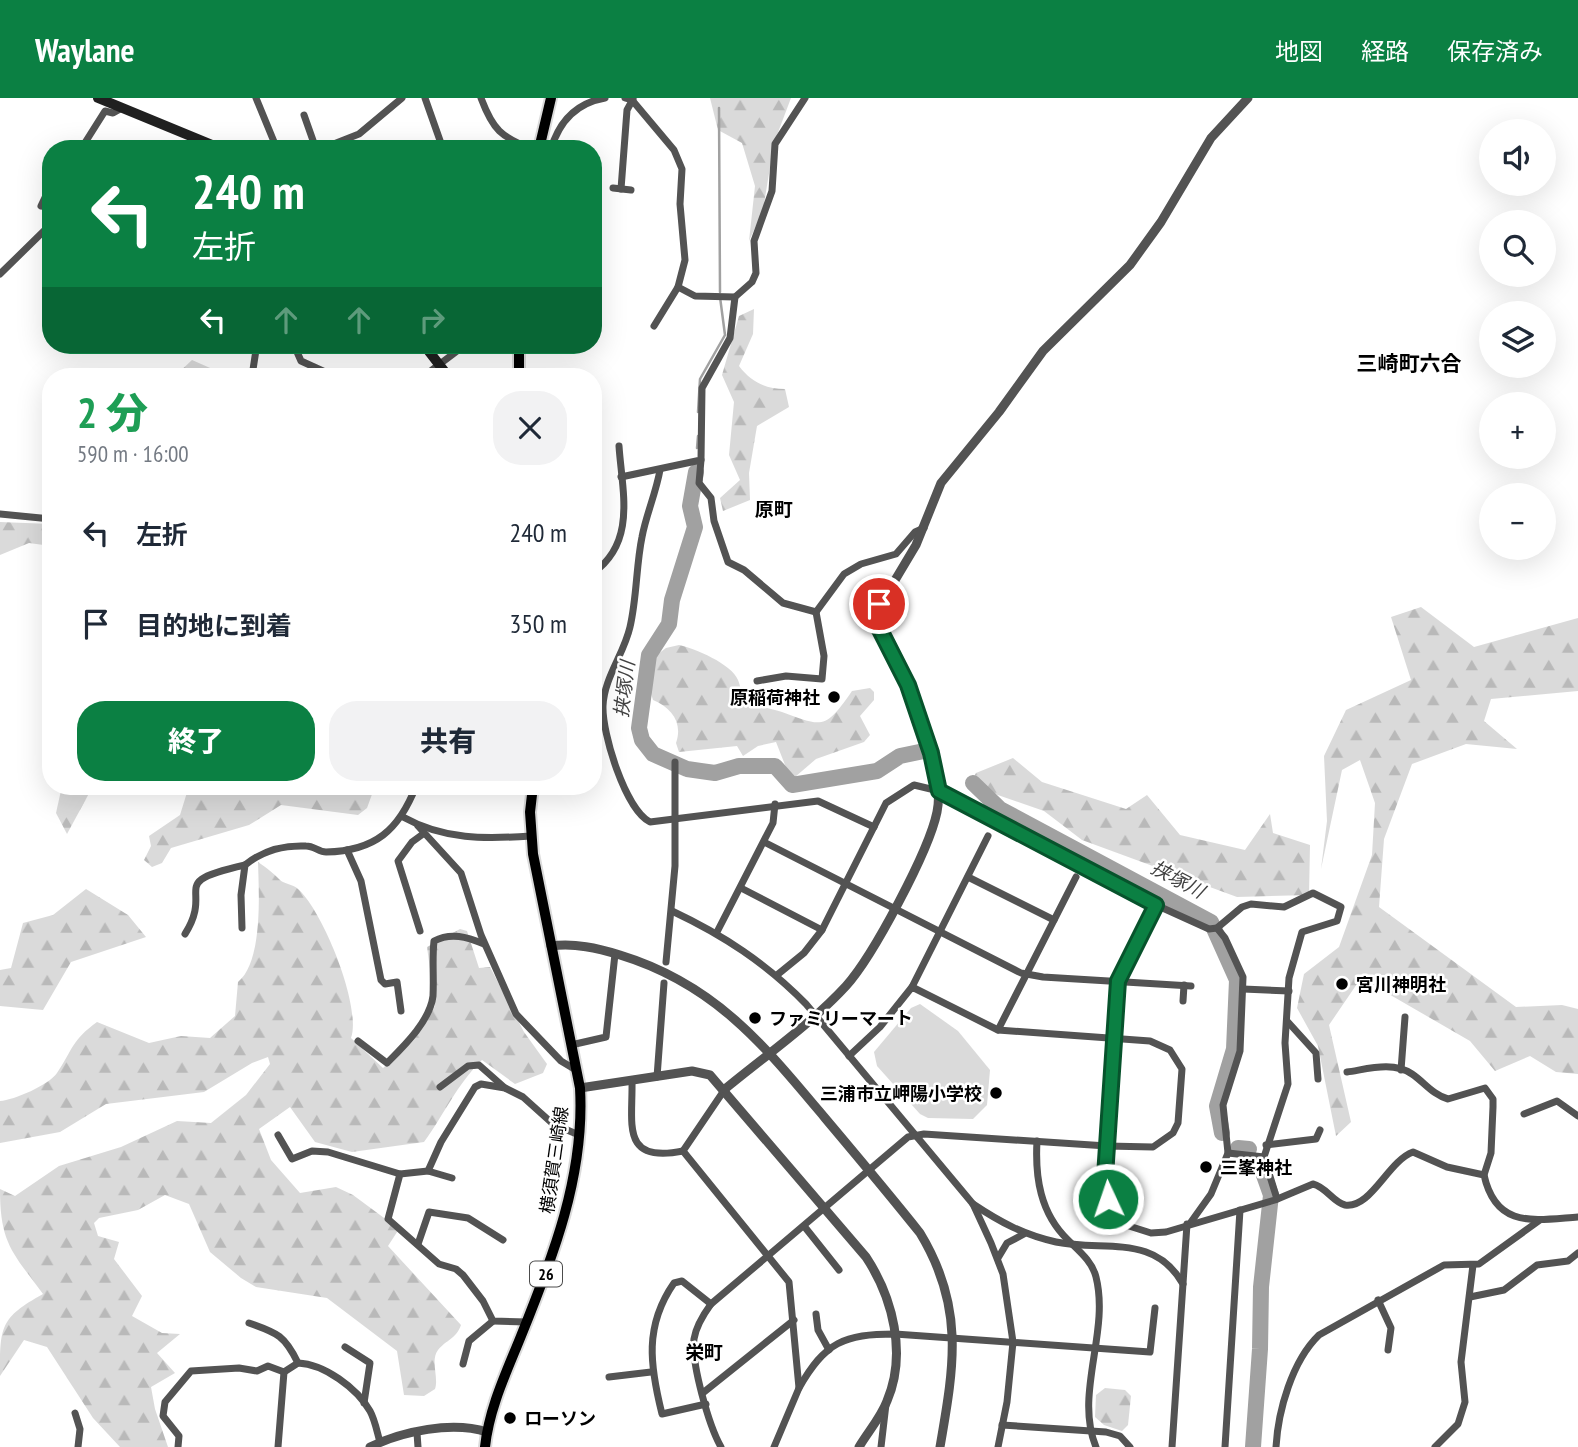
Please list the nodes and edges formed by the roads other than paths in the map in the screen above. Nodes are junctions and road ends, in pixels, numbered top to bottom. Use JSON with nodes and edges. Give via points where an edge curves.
{"nodes":[{"id":1,"x":98,"y":98,"type":"edge"},
{"id":2,"x":256,"y":98,"type":"edge"},
{"id":3,"x":401,"y":98,"type":"edge"},
{"id":4,"x":425,"y":98,"type":"edge"},
{"id":5,"x":481,"y":98,"type":"edge"},
{"id":6,"x":551,"y":98,"type":"edge"},
{"id":7,"x":605,"y":98,"type":"edge"},
{"id":8,"x":805,"y":98,"type":"edge"},
{"id":9,"x":1248,"y":98,"type":"edge"},
{"id":10,"x":630,"y":99,"type":"edge"},
{"id":11,"x":122,"y":108,"type":"junction"},
{"id":12,"x":304,"y":115,"type":"dead end"},
{"id":13,"x":87,"y":140,"type":"edge"},
{"id":14,"x":200,"y":140,"type":"edge"},
{"id":15,"x":273,"y":140,"type":"edge"},
{"id":16,"x":313,"y":140,"type":"edge"},
{"id":17,"x":344,"y":140,"type":"edge"},
{"id":18,"x":440,"y":140,"type":"edge"},
{"id":19,"x":511,"y":140,"type":"edge"},
{"id":20,"x":541,"y":140,"type":"edge"},
{"id":21,"x":555,"y":140,"type":"edge"},
{"id":22,"x":631,"y":190,"type":"dead end"},
{"id":23,"x":42,"y":233,"type":"edge"},
{"id":24,"x":0,"y":274,"type":"edge"},
{"id":25,"x":678,"y":287,"type":"junction"},
{"id":26,"x":735,"y":297,"type":"junction"},
{"id":27,"x":654,"y":326,"type":"dead end"},
{"id":28,"x":296,"y":354,"type":"edge"},
{"id":29,"x":431,"y":354,"type":"edge"},
{"id":30,"x":453,"y":354,"type":"edge"},
{"id":31,"x":439,"y":365,"type":"junction"},
{"id":32,"x":311,"y":368,"type":"edge"},
{"id":33,"x":435,"y":368,"type":"edge"},
{"id":34,"x":441,"y":368,"type":"edge"},
{"id":35,"x":619,"y":446,"type":"dead end"},
{"id":36,"x":701,"y":460,"type":"junction"},
{"id":37,"x":660,"y":470,"type":"junction"},
{"id":38,"x":621,"y":477,"type":"junction"},
{"id":39,"x":0,"y":514,"type":"edge"},
{"id":40,"x":42,"y":518,"type":"edge"},
{"id":41,"x":924,"y":528,"type":"junction"},
{"id":42,"x":602,"y":565,"type":"edge"},
{"id":43,"x":816,"y":612,"type":"junction"},
{"id":44,"x":757,"y":681,"type":"dead end"},
{"id":45,"x":675,"y":764,"type":"dead end"},
{"id":46,"x":939,"y":791,"type":"junction"},
{"id":47,"x":412,"y":795,"type":"edge"},
{"id":48,"x":532,"y":795,"type":"edge"},
{"id":49,"x":775,"y":804,"type":"junction"},
{"id":50,"x":403,"y":817,"type":"junction"},
{"id":51,"x":675,"y":819,"type":"junction"},
{"id":52,"x":418,"y":826,"type":"junction"},
{"id":53,"x":874,"y":827,"type":"junction"},
{"id":54,"x":423,"y":834,"type":"junction"},
{"id":55,"x":530,"y":836,"type":"junction"},
{"id":56,"x":988,"y":836,"type":"dead end"},
{"id":57,"x":764,"y":842,"type":"junction"},
{"id":58,"x":347,"y":849,"type":"junction"},
{"id":59,"x":245,"y":865,"type":"junction"},
{"id":60,"x":968,"y":877,"type":"junction"},
{"id":61,"x":1076,"y":877,"type":"dead end"},
{"id":62,"x":846,"y":884,"type":"junction"},
{"id":63,"x":741,"y":888,"type":"junction"},
{"id":64,"x":1156,"y":905,"type":"junction"},
{"id":65,"x":894,"y":908,"type":"junction"},
{"id":66,"x":672,"y":911,"type":"junction"},
{"id":67,"x":1054,"y":920,"type":"junction"},
{"id":68,"x":242,"y":928,"type":"dead end"},
{"id":69,"x":1214,"y":928,"type":"junction"},
{"id":70,"x":822,"y":930,"type":"junction"},
{"id":71,"x":420,"y":931,"type":"dead end"},
{"id":72,"x":717,"y":932,"type":"junction"},
{"id":73,"x":940,"y":932,"type":"junction"},
{"id":74,"x":185,"y":934,"type":"dead end"},
{"id":75,"x":484,"y":944,"type":"junction"},
{"id":76,"x":551,"y":946,"type":"junction"},
{"id":77,"x":615,"y":954,"type":"junction"},
{"id":78,"x":666,"y":962,"type":"dead end"},
{"id":79,"x":777,"y":975,"type":"junction"},
{"id":80,"x":1026,"y":975,"type":"junction"},
{"id":81,"x":1118,"y":981,"type":"junction"},
{"id":82,"x":664,"y":984,"type":"dead end"},
{"id":83,"x":912,"y":987,"type":"junction"},
{"id":84,"x":1243,"y":989,"type":"junction"},
{"id":85,"x":1289,"y":991,"type":"junction"},
{"id":86,"x":1183,"y":1001,"type":"dead end"},
{"id":87,"x":401,"y":1011,"type":"dead end"},
{"id":88,"x":814,"y":1014,"type":"junction"},
{"id":89,"x":1405,"y":1017,"type":"dead end"},
{"id":90,"x":1287,"y":1021,"type":"junction"},
{"id":91,"x":998,"y":1030,"type":"junction"},
{"id":92,"x":1114,"y":1039,"type":"junction"},
{"id":93,"x":358,"y":1041,"type":"dead end"},
{"id":94,"x":571,"y":1045,"type":"junction"},
{"id":95,"x":769,"y":1052,"type":"junction"},
{"id":96,"x":849,"y":1056,"type":"junction"},
{"id":97,"x":576,"y":1070,"type":"junction"},
{"id":98,"x":1401,"y":1070,"type":"junction"},
{"id":99,"x":1347,"y":1072,"type":"dead end"},
{"id":100,"x":657,"y":1077,"type":"junction"},
{"id":101,"x":1318,"y":1079,"type":"dead end"},
{"id":102,"x":632,"y":1081,"type":"junction"},
{"id":103,"x":440,"y":1087,"type":"dead end"},
{"id":104,"x":505,"y":1088,"type":"junction"},
{"id":105,"x":580,"y":1088,"type":"junction"},
{"id":106,"x":725,"y":1089,"type":"junction"},
{"id":107,"x":1524,"y":1114,"type":"dead end"},
{"id":108,"x":1578,"y":1116,"type":"edge"},
{"id":109,"x":1320,"y":1130,"type":"dead end"},
{"id":110,"x":914,"y":1134,"type":"junction"},
{"id":111,"x":278,"y":1135,"type":"dead end"},
{"id":112,"x":579,"y":1135,"type":"junction"},
{"id":113,"x":1037,"y":1141,"type":"junction"},
{"id":114,"x":1266,"y":1145,"type":"junction"},
{"id":115,"x":1107,"y":1146,"type":"junction"},
{"id":116,"x":682,"y":1151,"type":"junction"},
{"id":117,"x":1228,"y":1153,"type":"junction"},
{"id":118,"x":1264,"y":1157,"type":"junction"},
{"id":119,"x":428,"y":1171,"type":"junction"},
{"id":120,"x":869,"y":1171,"type":"junction"},
{"id":121,"x":400,"y":1174,"type":"junction"},
{"id":122,"x":1484,"y":1175,"type":"junction"},
{"id":123,"x":452,"y":1178,"type":"dead end"},
{"id":124,"x":1276,"y":1200,"type":"junction"},
{"id":125,"x":973,"y":1205,"type":"junction"},
{"id":126,"x":824,"y":1208,"type":"junction"},
{"id":127,"x":1240,"y":1210,"type":"junction"},
{"id":128,"x":1578,"y":1217,"type":"edge"},
{"id":129,"x":1540,"y":1219,"type":"junction"},
{"id":130,"x":1189,"y":1223,"type":"junction"},
{"id":131,"x":804,"y":1226,"type":"junction"},
{"id":132,"x":1152,"y":1233,"type":"junction"},
{"id":133,"x":1024,"y":1234,"type":"junction"},
{"id":134,"x":503,"y":1240,"type":"dead end"},
{"id":135,"x":418,"y":1244,"type":"junction"},
{"id":136,"x":1075,"y":1245,"type":"junction"},
{"id":137,"x":1146,"y":1249,"type":"junction"},
{"id":138,"x":1578,"y":1253,"type":"edge"},
{"id":139,"x":769,"y":1255,"type":"junction"},
{"id":140,"x":998,"y":1258,"type":"junction"},
{"id":141,"x":1473,"y":1265,"type":"junction"},
{"id":142,"x":839,"y":1270,"type":"dead end"},
{"id":143,"x":1183,"y":1284,"type":"junction"},
{"id":144,"x":1470,"y":1297,"type":"junction"},
{"id":145,"x":1378,"y":1300,"type":"junction"},
{"id":146,"x":710,"y":1304,"type":"junction"},
{"id":147,"x":1155,"y":1308,"type":"dead end"},
{"id":148,"x":816,"y":1314,"type":"dead end"},
{"id":149,"x":794,"y":1320,"type":"junction"},
{"id":150,"x":493,"y":1321,"type":"junction"},
{"id":151,"x":527,"y":1322,"type":"junction"},
{"id":152,"x":249,"y":1323,"type":"dead end"},
{"id":153,"x":895,"y":1334,"type":"junction"},
{"id":154,"x":954,"y":1339,"type":"junction"},
{"id":155,"x":1013,"y":1342,"type":"junction"},
{"id":156,"x":345,"y":1348,"type":"dead end"},
{"id":157,"x":1095,"y":1348,"type":"junction"},
{"id":158,"x":829,"y":1350,"type":"junction"},
{"id":159,"x":1388,"y":1350,"type":"dead end"},
{"id":160,"x":298,"y":1363,"type":"junction"},
{"id":161,"x":463,"y":1364,"type":"dead end"},
{"id":162,"x":284,"y":1372,"type":"junction"},
{"id":163,"x":651,"y":1372,"type":"junction"},
{"id":164,"x":609,"y":1377,"type":"dead end"},
{"id":165,"x":799,"y":1388,"type":"junction"},
{"id":166,"x":704,"y":1392,"type":"junction"},
{"id":167,"x":364,"y":1403,"type":"junction"},
{"id":168,"x":706,"y":1404,"type":"junction"},
{"id":169,"x":886,"y":1404,"type":"junction"},
{"id":170,"x":75,"y":1413,"type":"dead end"},
{"id":171,"x":1002,"y":1425,"type":"junction"},
{"id":172,"x":1091,"y":1431,"type":"junction"},
{"id":173,"x":487,"y":1432,"type":"junction"},
{"id":174,"x":417,"y":1433,"type":"junction"},
{"id":175,"x":380,"y":1442,"type":"junction"},
{"id":176,"x":78,"y":1447,"type":"edge"},
{"id":177,"x":178,"y":1447,"type":"edge"},
{"id":178,"x":278,"y":1447,"type":"edge"},
{"id":179,"x":370,"y":1447,"type":"edge"},
{"id":180,"x":418,"y":1447,"type":"edge"},
{"id":181,"x":485,"y":1447,"type":"edge"},
{"id":182,"x":721,"y":1447,"type":"edge"},
{"id":183,"x":774,"y":1447,"type":"edge"},
{"id":184,"x":859,"y":1447,"type":"edge"},
{"id":185,"x":881,"y":1447,"type":"edge"},
{"id":186,"x":940,"y":1447,"type":"edge"},
{"id":187,"x":998,"y":1447,"type":"edge"},
{"id":188,"x":1096,"y":1447,"type":"edge"},
{"id":189,"x":1130,"y":1447,"type":"edge"},
{"id":190,"x":1172,"y":1447,"type":"edge"},
{"id":191,"x":1225,"y":1447,"type":"edge"},
{"id":192,"x":1276,"y":1447,"type":"edge"},
{"id":193,"x":1435,"y":1447,"type":"edge"}],
"edges":[{"from":1,"to":11,"type":"main road"},
{"from":2,"to":15,"type":"street"},
{"from":3,"to":17,"type":"street","via":[[359,134]]},
{"from":4,"to":18,"type":"street"},
{"from":5,"to":19,"type":"street","via":[[491,122]]},
{"from":6,"to":20,"type":"main road"},
{"from":7,"to":21,"type":"street","via":[[587,102],[564,121]]},
{"from":8,"to":26,"type":"street","via":[[775,144],[772,191],[754,241],[756,273]]},
{"from":9,"to":41,"type":"street","via":[[1210,138],[1130,265],[1043,351],[951,470],[934,497]]},
{"from":10,"to":22,"type":"street","via":[[617,189]]},
{"from":10,"to":25,"type":"street","via":[[674,150],[682,169],[685,260]]},
{"from":11,"to":13,"type":"street","via":[[105,111]]},
{"from":11,"to":14,"type":"main road"},
{"from":12,"to":16,"type":"street"},
{"from":23,"to":24,"type":"street"},
{"from":25,"to":26,"type":"street","via":[[695,296]]},
{"from":25,"to":27,"type":"street"},
{"from":26,"to":36,"type":"street","via":[[730,338],[702,388]]},
{"from":28,"to":32,"type":"street"},
{"from":29,"to":31,"type":"main road"},
{"from":30,"to":31,"type":"street"},
{"from":31,"to":33,"type":"street"},
{"from":31,"to":34,"type":"main road"},
{"from":35,"to":38,"type":"street"},
{"from":36,"to":37,"type":"street"},
{"from":36,"to":43,"type":"street","via":[[699,484],[711,498],[726,559],[783,603]]},
{"from":37,"to":38,"type":"street"},
{"from":37,"to":51,"type":"street","via":[[642,535],[631,626],[607,684],[603,708],[618,768],[635,806],[650,822]]},
{"from":38,"to":42,"type":"street","via":[[625,527]]},
{"from":39,"to":40,"type":"street"},
{"from":41,"to":43,"type":"street","via":[[896,554],[844,574]]},
{"from":41,"to":46,"type":"street","via":[[879,604],[876,622],[908,685]]},
{"from":43,"to":44,"type":"street","via":[[824,656],[822,679],[772,677]]},
{"from":45,"to":51,"type":"street"},
{"from":46,"to":53,"type":"street","via":[[921,785],[905,789],[886,803]]},
{"from":46,"to":64,"type":"street"},
{"from":46,"to":65,"type":"street","via":[[929,837]]},
{"from":47,"to":50,"type":"street"},
{"from":48,"to":55,"type":"main road","name":"横須賀三崎線","number":"26"},
{"from":49,"to":51,"type":"street"},
{"from":49,"to":53,"type":"street","via":[[818,801]]},
{"from":49,"to":57,"type":"street"},
{"from":50,"to":52,"type":"street"},
{"from":50,"to":58,"type":"street","via":[[372,844]]},
{"from":51,"to":66,"type":"street"},
{"from":52,"to":54,"type":"street"},
{"from":52,"to":55,"type":"street","via":[[469,838]]},
{"from":53,"to":62,"type":"street"},
{"from":54,"to":71,"type":"street","via":[[398,862]]},
{"from":54,"to":75,"type":"street","via":[[461,873]]},
{"from":55,"to":76,"type":"main road","name":"横須賀三崎線","number":"26"},
{"from":56,"to":60,"type":"street"},
{"from":57,"to":62,"type":"street"},
{"from":57,"to":63,"type":"street"},
{"from":58,"to":59,"type":"street","via":[[323,852],[305,846],[263,851]]},
{"from":58,"to":87,"type":"street","via":[[361,881],[382,980],[385,984],[397,982]]},
{"from":59,"to":68,"type":"street"},
{"from":59,"to":74,"type":"street","via":[[214,872],[197,882],[193,888],[196,911]]},
{"from":60,"to":67,"type":"street"},
{"from":60,"to":73,"type":"street"},
{"from":61,"to":67,"type":"street"},
{"from":62,"to":65,"type":"street"},
{"from":62,"to":70,"type":"street"},
{"from":63,"to":70,"type":"street"},
{"from":63,"to":72,"type":"street"},
{"from":64,"to":69,"type":"street"},
{"from":64,"to":81,"type":"street"},
{"from":65,"to":73,"type":"street"},
{"from":65,"to":88,"type":"street","via":[[858,972]]},
{"from":66,"to":72,"type":"street"},
{"from":66,"to":78,"type":"street"},
{"from":67,"to":80,"type":"street"},
{"from":69,"to":84,"type":"street","via":[[1225,938],[1242,973]]},
{"from":69,"to":85,"type":"street","via":[[1242,907],[1284,907],[1313,893],[1341,907],[1337,921],[1301,932]]},
{"from":70,"to":79,"type":"street","via":[[811,946]]},
{"from":72,"to":79,"type":"street"},
{"from":73,"to":80,"type":"street"},
{"from":73,"to":83,"type":"street"},
{"from":75,"to":93,"type":"street","via":[[461,936],[434,941],[429,1010],[387,1063]]},
{"from":75,"to":97,"type":"street","via":[[516,1014],[561,1061]]},
{"from":76,"to":77,"type":"street","via":[[578,945]]},
{"from":76,"to":94,"type":"main road","name":"横須賀三崎線","number":"26"},
{"from":77,"to":94,"type":"street","via":[[606,1037]]},
{"from":77,"to":95,"type":"street","via":[[702,992],[732,1014]]},
{"from":79,"to":88,"type":"street"},
{"from":80,"to":81,"type":"street"},
{"from":80,"to":91,"type":"street"},
{"from":81,"to":86,"type":"street","via":[[1187,985]]},
{"from":81,"to":92,"type":"street"},
{"from":82,"to":100,"type":"street"},
{"from":83,"to":91,"type":"street"},
{"from":83,"to":96,"type":"street"},
{"from":84,"to":85,"type":"street"},
{"from":84,"to":117,"type":"street","via":[[1240,1051],[1223,1105]]},
{"from":85,"to":90,"type":"street"},
{"from":88,"to":95,"type":"street"},
{"from":88,"to":96,"type":"street"},
{"from":89,"to":98,"type":"street"},
{"from":90,"to":101,"type":"street","via":[[1316,1053]]},
{"from":90,"to":114,"type":"street","via":[[1289,1084]]},
{"from":91,"to":92,"type":"street"},
{"from":92,"to":115,"type":"street"},
{"from":92,"to":115,"type":"street","via":[[1164,1046],[1179,1062],[1182,1090],[1178,1123],[1167,1139],[1143,1149]]},
{"from":94,"to":97,"type":"main road","name":"横須賀三崎線","number":"26"},
{"from":95,"to":106,"type":"street"},
{"from":95,"to":120,"type":"street"},
{"from":96,"to":110,"type":"street"},
{"from":97,"to":105,"type":"main road","name":"横須賀三崎線","number":"26"},
{"from":98,"to":99,"type":"street","via":[[1388,1066]]},
{"from":98,"to":122,"type":"street","via":[[1444,1098],[1485,1088],[1489,1092],[1493,1107],[1491,1153]]},
{"from":100,"to":102,"type":"street"},
{"from":100,"to":106,"type":"street","via":[[699,1071]]},
{"from":102,"to":105,"type":"street"},
{"from":102,"to":116,"type":"street","via":[[629,1120],[639,1147],[650,1154]]},
{"from":103,"to":104,"type":"street","via":[[468,1066],[479,1065]]},
{"from":104,"to":112,"type":"street","via":[[531,1101],[553,1124]]},
{"from":104,"to":119,"type":"street","via":[[475,1087]]},
{"from":105,"to":112,"type":"main road","name":"横須賀三崎線","number":"26"},
{"from":106,"to":116,"type":"street"},
{"from":106,"to":126,"type":"street"},
{"from":107,"to":108,"type":"street","via":[[1557,1101]]},
{"from":109,"to":114,"type":"street","via":[[1316,1139]]},
{"from":110,"to":113,"type":"street"},
{"from":110,"to":120,"type":"street"},
{"from":110,"to":125,"type":"street"},
{"from":111,"to":121,"type":"street","via":[[292,1159],[312,1151],[328,1152]]},
{"from":112,"to":151,"type":"main road","name":"横須賀三崎線","number":"26","via":[[563,1222]]},
{"from":113,"to":115,"type":"street"},
{"from":113,"to":136,"type":"street","via":[[1036,1176],[1042,1198]]},
{"from":114,"to":118,"type":"street"},
{"from":115,"to":132,"type":"street","via":[[1105,1190],[1111,1207],[1129,1226]]},
{"from":116,"to":139,"type":"street"},
{"from":117,"to":118,"type":"street"},
{"from":117,"to":130,"type":"street","via":[[1211,1194]]},
{"from":118,"to":124,"type":"street"},
{"from":119,"to":121,"type":"street"},
{"from":119,"to":123,"type":"street"},
{"from":120,"to":126,"type":"street"},
{"from":120,"to":154,"type":"street","via":[[930,1250],[947,1292]]},
{"from":121,"to":135,"type":"street","via":[[388,1220]]},
{"from":122,"to":124,"type":"street","via":[[1447,1167],[1413,1152],[1388,1170],[1373,1193],[1353,1204],[1343,1204],[1313,1184]]},
{"from":122,"to":129,"type":"street","via":[[1501,1212]]},
{"from":124,"to":127,"type":"street"},
{"from":125,"to":133,"type":"street"},
{"from":125,"to":140,"type":"street"},
{"from":126,"to":131,"type":"street"},
{"from":126,"to":153,"type":"street","via":[[877,1274]]},
{"from":127,"to":130,"type":"street"},
{"from":127,"to":191,"type":"street"},
{"from":128,"to":129,"type":"street"},
{"from":129,"to":141,"type":"street","via":[[1490,1258]]},
{"from":130,"to":132,"type":"street"},
{"from":130,"to":143,"type":"street"},
{"from":131,"to":139,"type":"street"},
{"from":131,"to":142,"type":"street"},
{"from":132,"to":137,"type":"street"},
{"from":133,"to":136,"type":"street"},
{"from":133,"to":140,"type":"street","via":[[1007,1243]]},
{"from":134,"to":135,"type":"street","via":[[468,1218],[429,1212]]},
{"from":135,"to":150,"type":"street","via":[[439,1264],[463,1275]]},
{"from":136,"to":137,"type":"street"},
{"from":136,"to":157,"type":"street","via":[[1097,1278]]},
{"from":137,"to":143,"type":"street","via":[[1163,1260]]},
{"from":138,"to":144,"type":"street","via":[[1568,1261],[1537,1265],[1504,1290]]},
{"from":139,"to":146,"type":"street"},
{"from":139,"to":149,"type":"street","via":[[789,1283]]},
{"from":140,"to":155,"type":"street"},
{"from":141,"to":144,"type":"street"},
{"from":141,"to":145,"type":"street","via":[[1444,1265]]},
{"from":143,"to":190,"type":"street"},
{"from":144,"to":193,"type":"street","via":[[1461,1362],[1465,1402],[1458,1424]]},
{"from":145,"to":159,"type":"street","via":[[1391,1328]]},
{"from":145,"to":192,"type":"street","via":[[1319,1335],[1304,1352],[1280,1420]]},
{"from":146,"to":163,"type":"street","via":[[682,1281],[674,1283],[654,1320]]},
{"from":146,"to":166,"type":"street","via":[[694,1342]]},
{"from":147,"to":157,"type":"street","via":[[1150,1352]]},
{"from":148,"to":158,"type":"street","via":[[818,1330]]},
{"from":149,"to":165,"type":"street"},
{"from":149,"to":166,"type":"street"},
{"from":150,"to":151,"type":"street"},
{"from":150,"to":161,"type":"street","via":[[469,1341]]},
{"from":151,"to":173,"type":"main road","name":"横須賀三崎線","number":"26"},
{"from":152,"to":160,"type":"street","via":[[288,1342]]},
{"from":153,"to":154,"type":"street"},
{"from":153,"to":158,"type":"street","via":[[856,1335]]},
{"from":153,"to":169,"type":"street"},
{"from":154,"to":155,"type":"street"},
{"from":154,"to":186,"type":"street"},
{"from":155,"to":157,"type":"street"},
{"from":155,"to":171,"type":"street"},
{"from":156,"to":167,"type":"street","via":[[370,1363]]},
{"from":157,"to":172,"type":"street"},
{"from":158,"to":165,"type":"street","via":[[814,1363]]},
{"from":160,"to":162,"type":"street"},
{"from":160,"to":167,"type":"street","via":[[321,1368]]},
{"from":162,"to":177,"type":"street","via":[[268,1366],[257,1371],[191,1371],[165,1402],[163,1416],[179,1436]]},
{"from":162,"to":178,"type":"street"},
{"from":163,"to":164,"type":"street"},
{"from":163,"to":168,"type":"street","via":[[662,1414]]},
{"from":165,"to":183,"type":"street"},
{"from":166,"to":168,"type":"street"},
{"from":167,"to":175,"type":"street"},
{"from":168,"to":182,"type":"street"},
{"from":169,"to":184,"type":"street"},
{"from":169,"to":185,"type":"street"},
{"from":170,"to":176,"type":"street","via":[[80,1429]]},
{"from":171,"to":172,"type":"street"},
{"from":171,"to":187,"type":"street"},
{"from":172,"to":188,"type":"street"},
{"from":172,"to":189,"type":"street","via":[[1120,1436]]},
{"from":173,"to":174,"type":"street","via":[[457,1427]]},
{"from":173,"to":181,"type":"main road","name":"横須賀三崎線","number":"26"},
{"from":174,"to":175,"type":"street"},
{"from":174,"to":180,"type":"street"},
{"from":175,"to":179,"type":"street"}]}
